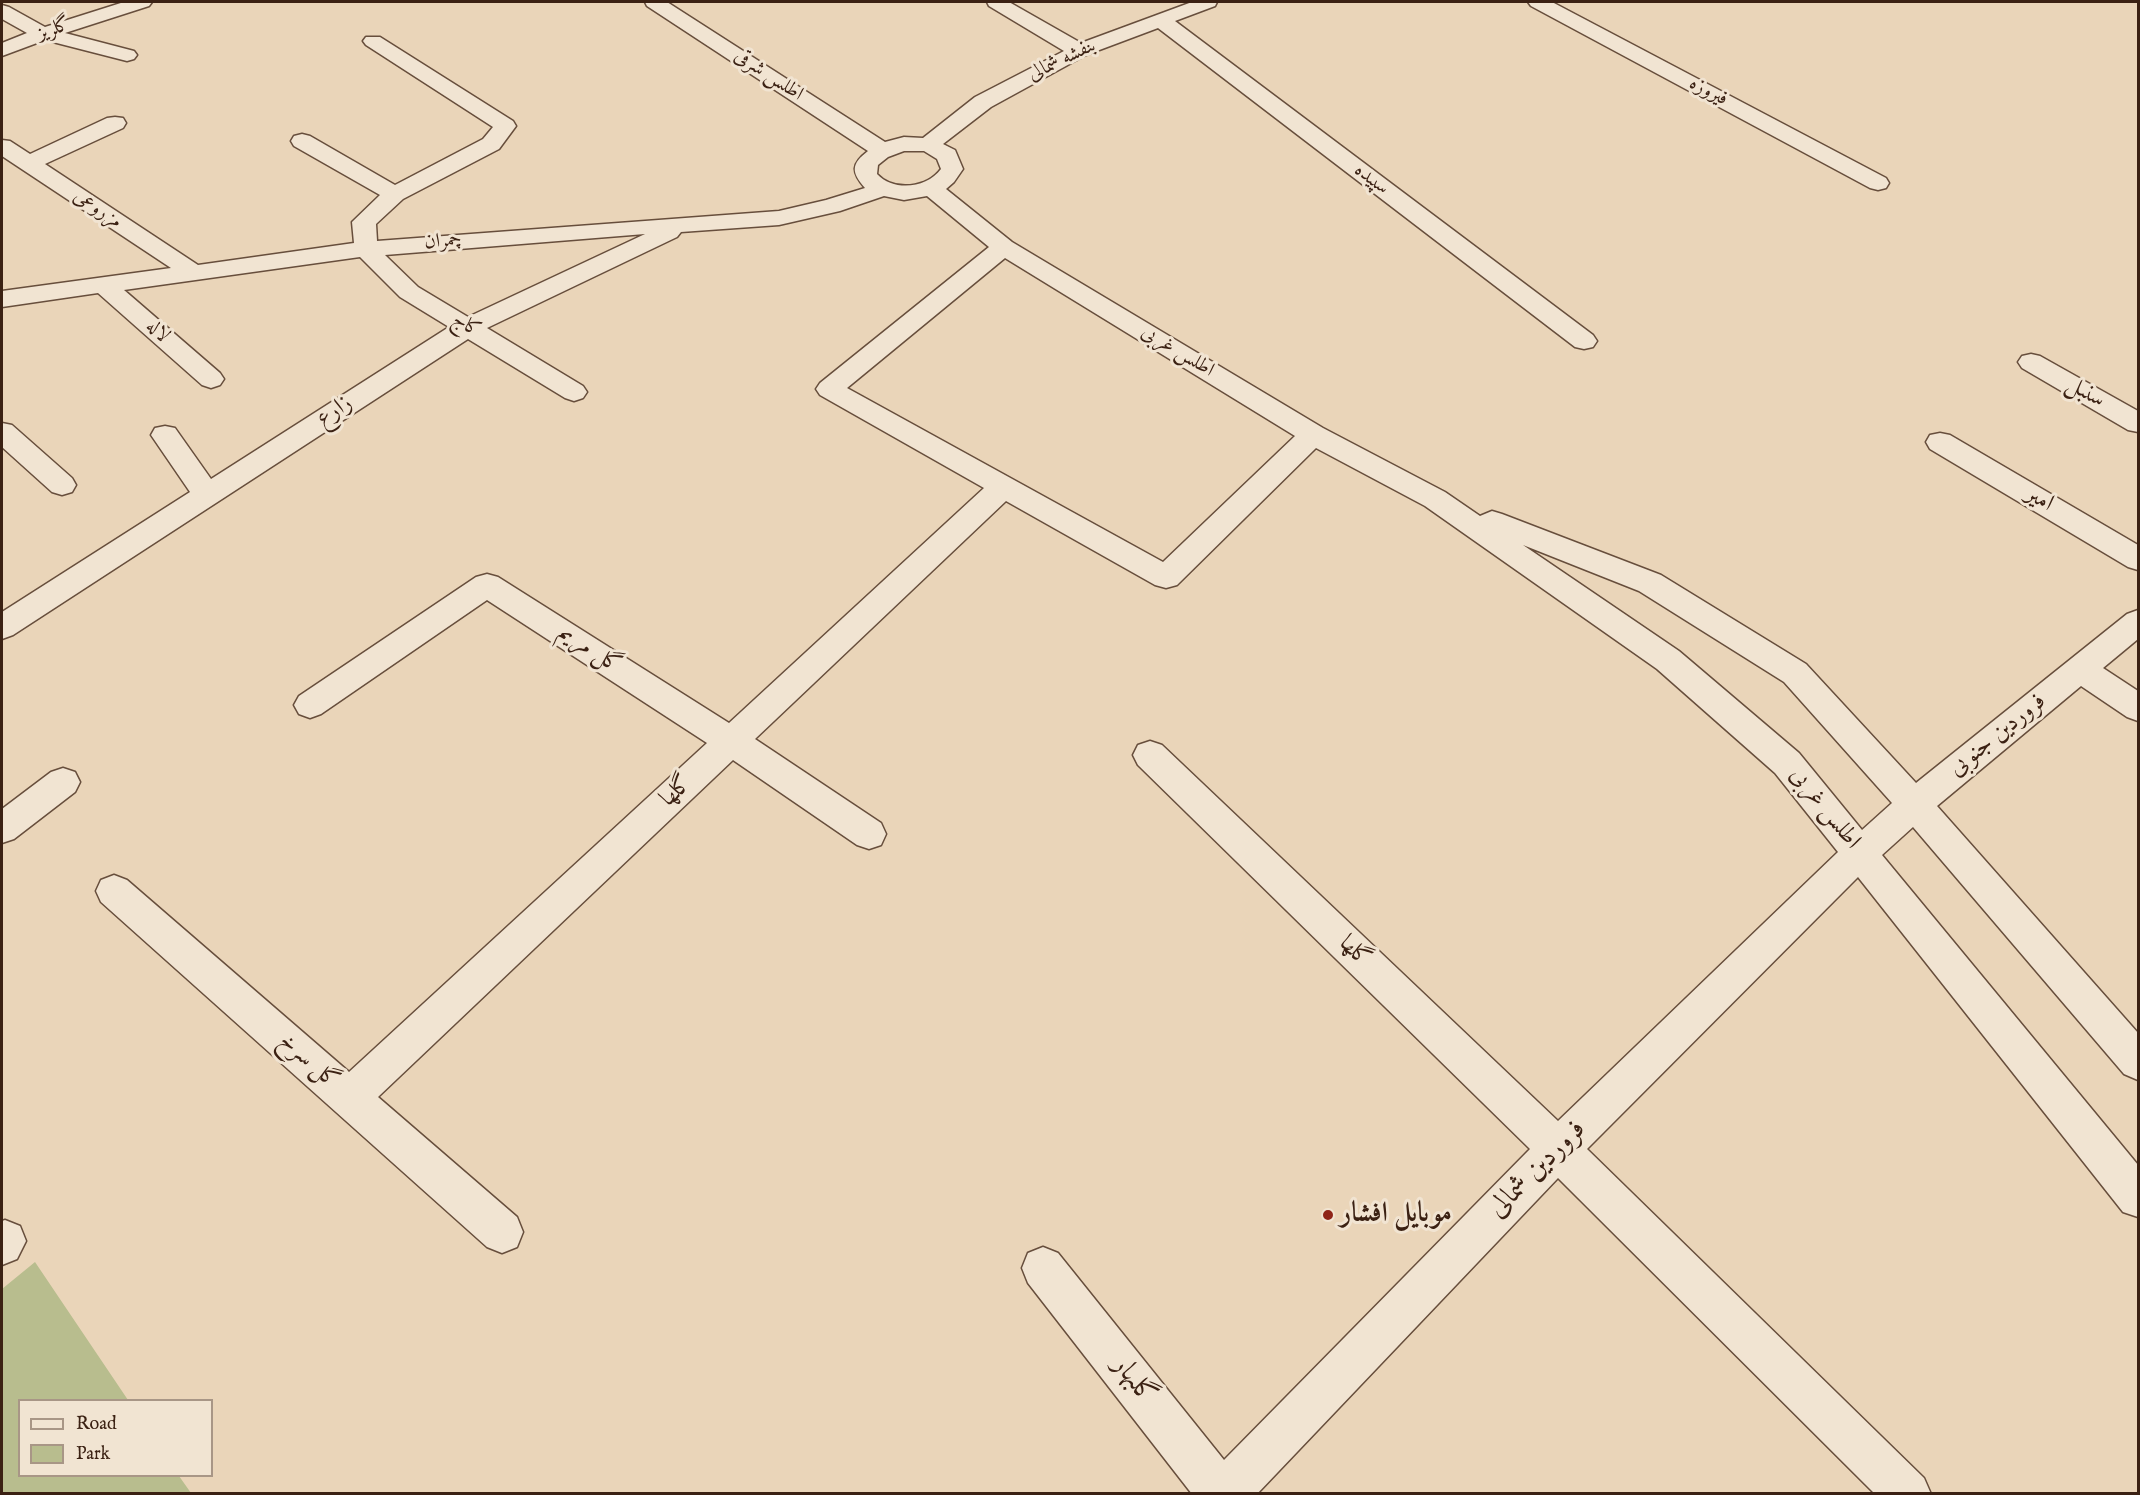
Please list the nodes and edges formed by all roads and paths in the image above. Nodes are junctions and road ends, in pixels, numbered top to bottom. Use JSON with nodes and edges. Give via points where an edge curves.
{"nodes":[{"id":1,"x":142,"y":2,"type":"edge"},
{"id":2,"x":654,"y":2,"type":"edge"},
{"id":3,"x":996,"y":2,"type":"edge"},
{"id":4,"x":1208,"y":2,"type":"edge"},
{"id":5,"x":1538,"y":2,"type":"edge"},
{"id":6,"x":2,"y":11,"type":"edge"},
{"id":7,"x":1158,"y":18,"type":"junction"},
{"id":8,"x":43,"y":34,"type":"junction"},
{"id":9,"x":373,"y":41,"type":"dead end"},
{"id":10,"x":2,"y":50,"type":"edge"},
{"id":11,"x":1079,"y":51,"type":"junction"},
{"id":12,"x":127,"y":55,"type":"dead end"},
{"id":13,"x":115,"y":123,"type":"dead end"},
{"id":14,"x":302,"y":141,"type":"dead end"},
{"id":15,"x":928,"y":145,"type":"junction"},
{"id":16,"x":2,"y":146,"type":"edge"},
{"id":17,"x":882,"y":150,"type":"junction"},
{"id":18,"x":27,"y":164,"type":"junction"},
{"id":19,"x":1878,"y":183,"type":"dead end"},
{"id":20,"x":931,"y":188,"type":"junction"},
{"id":21,"x":883,"y":189,"type":"junction"},
{"id":22,"x":395,"y":194,"type":"junction"},
{"id":23,"x":684,"y":224,"type":"junction"},
{"id":24,"x":1004,"y":247,"type":"junction"},
{"id":25,"x":366,"y":249,"type":"junction"},
{"id":26,"x":194,"y":273,"type":"junction"},
{"id":27,"x":103,"y":285,"type":"junction"},
{"id":28,"x":5,"y":297,"type":"edge"},
{"id":29,"x":468,"y":327,"type":"junction"},
{"id":30,"x":1584,"y":341,"type":"dead end"},
{"id":31,"x":2031,"y":362,"type":"dead end"},
{"id":32,"x":211,"y":379,"type":"dead end"},
{"id":33,"x":574,"y":392,"type":"dead end"},
{"id":34,"x":2139,"y":423,"type":"edge"},
{"id":35,"x":2,"y":432,"type":"edge"},
{"id":36,"x":165,"y":435,"type":"dead end"},
{"id":37,"x":1313,"y":435,"type":"junction"},
{"id":38,"x":1940,"y":442,"type":"dead end"},
{"id":39,"x":62,"y":486,"type":"dead end"},
{"id":40,"x":1004,"y":486,"type":"junction"},
{"id":41,"x":207,"y":495,"type":"junction"},
{"id":42,"x":1435,"y":499,"type":"junction"},
{"id":43,"x":2139,"y":559,"type":"edge"},
{"id":44,"x":2139,"y":622,"type":"edge"},
{"id":45,"x":2,"y":627,"type":"edge"},
{"id":46,"x":2081,"y":669,"type":"junction"},
{"id":47,"x":310,"y":705,"type":"dead end"},
{"id":48,"x":2139,"y":708,"type":"edge"},
{"id":49,"x":731,"y":741,"type":"junction"},
{"id":50,"x":1150,"y":754,"type":"dead end"},
{"id":51,"x":63,"y":782,"type":"dead end"},
{"id":52,"x":1914,"y":804,"type":"junction"},
{"id":53,"x":2,"y":828,"type":"edge"},
{"id":54,"x":869,"y":834,"type":"dead end"},
{"id":55,"x":1860,"y":853,"type":"junction"},
{"id":56,"x":114,"y":891,"type":"dead end"},
{"id":57,"x":2139,"y":1061,"type":"edge"},
{"id":58,"x":349,"y":1098,"type":"junction"},
{"id":59,"x":1558,"y":1149,"type":"junction"},
{"id":60,"x":2139,"y":1197,"type":"edge"},
{"id":61,"x":502,"y":1232,"type":"dead end"},
{"id":62,"x":1044,"y":1268,"type":"dead end"},
{"id":63,"x":1223,"y":1494,"type":"edge"},
{"id":64,"x":1908,"y":1494,"type":"edge"}],
"edges":[{"from":1,"to":8,"type":"street","name":"گلریز"},
{"from":2,"to":17,"type":"street","name":"اطلس شرقی"},
{"from":3,"to":11,"type":"street"},
{"from":4,"to":7,"type":"street","name":"بنفشه شمالی"},
{"from":5,"to":19,"type":"street","name":"فیروزه"},
{"from":6,"to":8,"type":"street"},
{"from":7,"to":11,"type":"street","name":"بنفشه شمالی"},
{"from":7,"to":30,"type":"street","name":"سپیده"},
{"from":8,"to":10,"type":"street","name":"گلریز"},
{"from":8,"to":12,"type":"street"},
{"from":9,"to":22,"type":"street","via":[[505,126],[491,144]]},
{"from":11,"to":15,"type":"street","name":"بنفشه شمالی","via":[[983,102]]},
{"from":13,"to":18,"type":"street"},
{"from":14,"to":22,"type":"street"},
{"from":15,"to":17,"type":"street","via":[[904,144]]},
{"from":15,"to":20,"type":"street","via":[[946,154],[952,169]]},
{"from":16,"to":18,"type":"street","name":"مزروعی"},
{"from":17,"to":21,"type":"street","via":[[867,162],[865,170],[873,184]]},
{"from":18,"to":26,"type":"street","name":"مزروعی"},
{"from":20,"to":21,"type":"street","via":[[907,192]]},
{"from":20,"to":24,"type":"street","name":"اطلس غربی"},
{"from":21,"to":23,"type":"street","name":"چمران","via":[[779,218]]},
{"from":22,"to":25,"type":"street","via":[[364,222]]},
{"from":23,"to":25,"type":"street","name":"چمران"},
{"from":23,"to":29,"type":"street","name":"زارع"},
{"from":24,"to":37,"type":"street","name":"اطلس غربی"},
{"from":24,"to":40,"type":"street","via":[[829,389]]},
{"from":25,"to":26,"type":"street","name":"چمران"},
{"from":25,"to":29,"type":"street","name":"کاج","via":[[409,291]]},
{"from":26,"to":27,"type":"street","name":"چمران"},
{"from":27,"to":28,"type":"street","name":"چمران"},
{"from":27,"to":32,"type":"street","name":"لاله"},
{"from":29,"to":33,"type":"street","name":"کاج"},
{"from":29,"to":41,"type":"street","name":"زارع"},
{"from":31,"to":34,"type":"street","name":"سنبل"},
{"from":35,"to":39,"type":"street"},
{"from":36,"to":41,"type":"street"},
{"from":37,"to":40,"type":"street","via":[[1166,576]]},
{"from":37,"to":42,"type":"street","name":"اطلس غربی"},
{"from":38,"to":43,"type":"street","name":"امیر"},
{"from":40,"to":49,"type":"street","name":"گلها"},
{"from":41,"to":45,"type":"street","name":"زارع"},
{"from":42,"to":52,"type":"street","name":"اطلس غربی","via":[[1650,583],[1796,673]]},
{"from":42,"to":55,"type":"street","name":"اطلس غربی","via":[[1668,660],[1787,764]]},
{"from":44,"to":46,"type":"street","name":"فروردین جنوبی"},
{"from":46,"to":48,"type":"street"},
{"from":46,"to":52,"type":"street","name":"فروردین جنوبی"},
{"from":47,"to":49,"type":"street","name":"گل مریم","via":[[487,585]]},
{"from":49,"to":54,"type":"street","name":"گل مریم"},
{"from":49,"to":58,"type":"street","name":"گلها"},
{"from":50,"to":59,"type":"street","name":"گلها"},
{"from":51,"to":53,"type":"street"},
{"from":52,"to":55,"type":"street","name":"فروردین جنوبی"},
{"from":52,"to":57,"type":"street","name":"اطلس غربی"},
{"from":55,"to":59,"type":"street","name":"فروردین شمالی"},
{"from":55,"to":60,"type":"street","name":"اطلس غربی"},
{"from":56,"to":58,"type":"street","name":"گل سرخ"},
{"from":58,"to":61,"type":"street","name":"گل سرخ"},
{"from":59,"to":63,"type":"street","name":"فروردین شمالی"},
{"from":59,"to":64,"type":"street","name":"گلها"},
{"from":62,"to":63,"type":"street","name":"گلبهار"}]}
